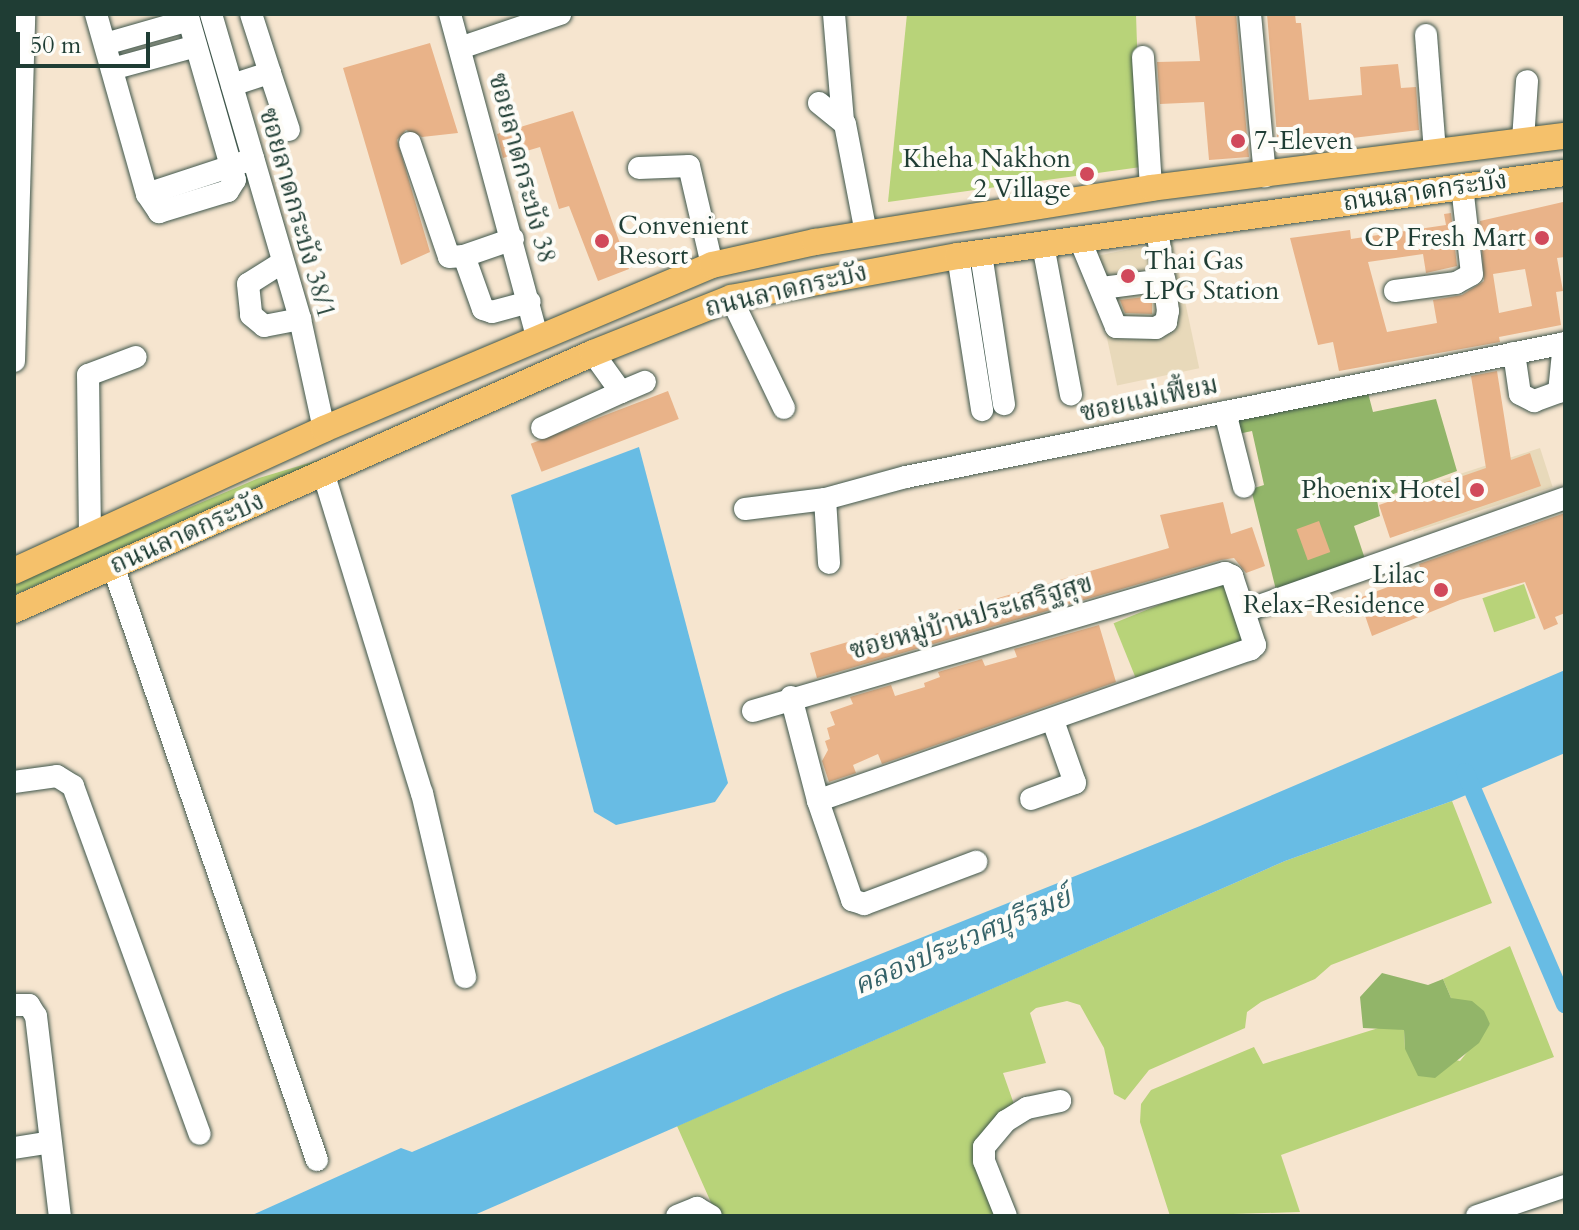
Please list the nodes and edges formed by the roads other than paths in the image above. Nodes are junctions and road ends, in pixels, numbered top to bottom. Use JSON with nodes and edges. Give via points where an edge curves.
{"nodes":[{"id":1,"x":24,"y":14,"type":"edge"},
{"id":2,"x":211,"y":14,"type":"edge"},
{"id":3,"x":251,"y":14,"type":"edge"},
{"id":4,"x":450,"y":14,"type":"edge"},
{"id":5,"x":560,"y":14,"type":"edge"},
{"id":6,"x":834,"y":14,"type":"edge"},
{"id":7,"x":1250,"y":14,"type":"edge"},
{"id":8,"x":102,"y":16,"type":"edge"},
{"id":9,"x":188,"y":17,"type":"edge"},
{"id":10,"x":1426,"y":35,"type":"dead end"},
{"id":11,"x":105,"y":44,"type":"junction"},
{"id":12,"x":196,"y":46,"type":"junction"},
{"id":13,"x":460,"y":48,"type":"junction"},
{"id":14,"x":1143,"y":57,"type":"dead end"},
{"id":15,"x":112,"y":69,"type":"junction"},
{"id":16,"x":270,"y":73,"type":"junction"},
{"id":17,"x":1527,"y":81,"type":"dead end"},
{"id":18,"x":232,"y":85,"type":"junction"},
{"id":19,"x":819,"y":103,"type":"dead end"},
{"id":20,"x":843,"y":121,"type":"junction"},
{"id":21,"x":289,"y":130,"type":"dead end"},
{"id":22,"x":1565,"y":136,"type":"edge"},
{"id":23,"x":1523,"y":140,"type":"junction"},
{"id":24,"x":410,"y":143,"type":"dead end"},
{"id":25,"x":1435,"y":152,"type":"junction"},
{"id":26,"x":253,"y":159,"type":"junction"},
{"id":27,"x":231,"y":166,"type":"junction"},
{"id":28,"x":639,"y":168,"type":"dead end"},
{"id":29,"x":1565,"y":173,"type":"edge"},
{"id":30,"x":1265,"y":176,"type":"junction"},
{"id":31,"x":1462,"y":186,"type":"junction"},
{"id":32,"x":1151,"y":188,"type":"junction"},
{"id":33,"x":1267,"y":213,"type":"junction"},
{"id":34,"x":1157,"y":227,"type":"junction"},
{"id":35,"x":866,"y":233,"type":"junction"},
{"id":36,"x":513,"y":239,"type":"junction"},
{"id":37,"x":1080,"y":240,"type":"junction"},
{"id":38,"x":1043,"y":245,"type":"junction"},
{"id":39,"x":970,"y":255,"type":"junction"},
{"id":40,"x":464,"y":256,"type":"junction"},
{"id":41,"x":283,"y":262,"type":"junction"},
{"id":42,"x":712,"y":265,"type":"junction"},
{"id":43,"x":1164,"y":280,"type":"junction"},
{"id":44,"x":1102,"y":288,"type":"junction"},
{"id":45,"x":1395,"y":291,"type":"dead end"},
{"id":46,"x":731,"y":298,"type":"junction"},
{"id":47,"x":530,"y":302,"type":"junction"},
{"id":48,"x":300,"y":319,"type":"junction"},
{"id":49,"x":537,"y":337,"type":"junction"},
{"id":50,"x":1564,"y":343,"type":"edge"},
{"id":51,"x":593,"y":353,"type":"junction"},
{"id":52,"x":1514,"y":353,"type":"junction"},
{"id":53,"x":136,"y":357,"type":"dead end"},
{"id":54,"x":14,"y":361,"type":"edge"},
{"id":55,"x":470,"y":368,"type":"junction"},
{"id":56,"x":645,"y":382,"type":"dead end"},
{"id":57,"x":621,"y":392,"type":"junction"},
{"id":58,"x":1071,"y":394,"type":"dead end"},
{"id":59,"x":487,"y":401,"type":"junction"},
{"id":60,"x":1004,"y":404,"type":"dead end"},
{"id":61,"x":784,"y":408,"type":"dead end"},
{"id":62,"x":982,"y":410,"type":"dead end"},
{"id":63,"x":1225,"y":412,"type":"junction"},
{"id":64,"x":542,"y":428,"type":"dead end"},
{"id":65,"x":324,"y":429,"type":"junction"},
{"id":66,"x":323,"y":472,"type":"junction"},
{"id":67,"x":1244,"y":487,"type":"dead end"},
{"id":68,"x":1565,"y":498,"type":"edge"},
{"id":69,"x":825,"y":499,"type":"junction"},
{"id":70,"x":745,"y":509,"type":"dead end"},
{"id":71,"x":90,"y":537,"type":"junction"},
{"id":72,"x":829,"y":563,"type":"dead end"},
{"id":73,"x":113,"y":566,"type":"junction"},
{"id":74,"x":14,"y":571,"type":"edge"},
{"id":75,"x":14,"y":610,"type":"edge"},
{"id":76,"x":1245,"y":611,"type":"junction"},
{"id":77,"x":791,"y":697,"type":"junction"},
{"id":78,"x":753,"y":711,"type":"dead end"},
{"id":79,"x":1053,"y":721,"type":"junction"},
{"id":80,"x":14,"y":782,"type":"edge"},
{"id":81,"x":1031,"y":799,"type":"dead end"},
{"id":82,"x":818,"y":801,"type":"junction"},
{"id":83,"x":976,"y":862,"type":"dead end"},
{"id":84,"x":465,"y":977,"type":"dead end"},
{"id":85,"x":14,"y":1005,"type":"edge"},
{"id":86,"x":1060,"y":1101,"type":"dead end"},
{"id":87,"x":200,"y":1134,"type":"dead end"},
{"id":88,"x":50,"y":1142,"type":"junction"},
{"id":89,"x":14,"y":1148,"type":"edge"},
{"id":90,"x":317,"y":1160,"type":"dead end"},
{"id":91,"x":1565,"y":1186,"type":"edge"},
{"id":92,"x":60,"y":1216,"type":"edge"},
{"id":93,"x":677,"y":1216,"type":"edge"},
{"id":94,"x":711,"y":1216,"type":"edge"},
{"id":95,"x":1006,"y":1216,"type":"edge"},
{"id":96,"x":1477,"y":1216,"type":"edge"}],
"edges":[{"from":1,"to":54,"type":"street"},
{"from":2,"to":18,"type":"street","name":"ซอยลาดกระบัง 38/1"},
{"from":3,"to":16,"type":"street"},
{"from":4,"to":13,"type":"street","name":"ซอยลาดกระบัง 38"},
{"from":5,"to":13,"type":"street"},
{"from":6,"to":20,"type":"street"},
{"from":7,"to":30,"type":"street"},
{"from":8,"to":11,"type":"street"},
{"from":9,"to":11,"type":"street"},
{"from":9,"to":12,"type":"street"},
{"from":10,"to":25,"type":"street"},
{"from":11,"to":15,"type":"street"},
{"from":12,"to":15,"type":"street"},
{"from":12,"to":27,"type":"street"},
{"from":13,"to":36,"type":"street","name":"ซอยลาดกระบัง 38"},
{"from":14,"to":32,"type":"street"},
{"from":15,"to":27,"type":"street","via":[[147,194],[159,212],[228,191],[235,180]]},
{"from":16,"to":18,"type":"street"},
{"from":16,"to":21,"type":"street"},
{"from":17,"to":23,"type":"street"},
{"from":18,"to":26,"type":"street","name":"ซอยลาดกระบัง 38/1"},
{"from":19,"to":20,"type":"street"},
{"from":20,"to":35,"type":"street"},
{"from":22,"to":23,"type":"main road","name":"ถนนลาดกระบัง"},
{"from":23,"to":25,"type":"main road","name":"ถนนลาดกระบัง"},
{"from":24,"to":40,"type":"street","via":[[449,257]]},
{"from":25,"to":30,"type":"main road","name":"ถนนลาดกระบัง"},
{"from":26,"to":27,"type":"street"},
{"from":26,"to":41,"type":"street","name":"ซอยลาดกระบัง 38/1"},
{"from":28,"to":42,"type":"street","via":[[689,166]]},
{"from":29,"to":31,"type":"main road","name":"ถนนลาดกระบัง"},
{"from":30,"to":32,"type":"main road","name":"ถนนลาดกระบัง"},
{"from":30,"to":33,"type":"main road"},
{"from":31,"to":33,"type":"main road","name":"ถนนลาดกระบัง"},
{"from":31,"to":45,"type":"street","via":[[1472,274],[1456,283]]},
{"from":32,"to":35,"type":"main road","name":"ถนนลาดกระบัง"},
{"from":33,"to":34,"type":"main road","name":"ถนนลาดกระบัง"},
{"from":34,"to":37,"type":"main road","name":"ถนนลาดกระบัง"},
{"from":34,"to":43,"type":"street"},
{"from":35,"to":42,"type":"main road","name":"ถนนลาดกระบัง"},
{"from":36,"to":40,"type":"street"},
{"from":36,"to":47,"type":"street","name":"ซอยลาดกระบัง 38"},
{"from":37,"to":38,"type":"main road","name":"ถนนลาดกระบัง"},
{"from":37,"to":44,"type":"street"},
{"from":38,"to":39,"type":"main road","name":"ถนนลาดกระบัง"},
{"from":38,"to":58,"type":"street"},
{"from":39,"to":46,"type":"main road","name":"ถนนลาดกระบัง"},
{"from":39,"to":60,"type":"street"},
{"from":39,"to":62,"type":"street"},
{"from":40,"to":47,"type":"street","via":[[483,309],[492,312]]},
{"from":41,"to":48,"type":"street","name":"ซอยลาดกระบัง 38/1"},
{"from":41,"to":48,"type":"street","via":[[248,284],[251,315],[264,326]]},
{"from":42,"to":49,"type":"main road","name":"ถนนลาดกระบัง"},
{"from":43,"to":44,"type":"street"},
{"from":43,"to":44,"type":"street","via":[[1168,311],[1166,322],[1156,328],[1116,327]]},
{"from":46,"to":51,"type":"main road","name":"ถนนลาดกระบัง"},
{"from":46,"to":61,"type":"street"},
{"from":47,"to":49,"type":"street","name":"ซอยลาดกระบัง 38"},
{"from":48,"to":65,"type":"street","name":"ซอยลาดกระบัง 38/1"},
{"from":49,"to":55,"type":"main road","name":"ถนนลาดกระบัง"},
{"from":50,"to":52,"type":"street","name":"ซอยแม่เฟี้ยม"},
{"from":50,"to":52,"type":"street","via":[[1559,392],[1534,401],[1520,394]]},
{"from":51,"to":57,"type":"street"},
{"from":51,"to":59,"type":"main road","name":"ถนนลาดกระบัง"},
{"from":52,"to":63,"type":"street","name":"ซอยแม่เฟี้ยม"},
{"from":53,"to":71,"type":"street","via":[[88,375]]},
{"from":55,"to":59,"type":"main road"},
{"from":55,"to":65,"type":"main road","name":"ถนนลาดกระบัง"},
{"from":56,"to":57,"type":"street"},
{"from":57,"to":64,"type":"street"},
{"from":59,"to":66,"type":"main road","name":"ถนนลาดกระบัง"},
{"from":63,"to":67,"type":"street"},
{"from":63,"to":69,"type":"street","name":"ซอยแม่เฟี้ยม","via":[[906,477]]},
{"from":65,"to":71,"type":"main road","name":"ถนนลาดกระบัง"},
{"from":66,"to":73,"type":"main road","name":"ถนนลาดกระบัง"},
{"from":66,"to":84,"type":"street","via":[[422,793]]},
{"from":68,"to":76,"type":"street"},
{"from":69,"to":70,"type":"street","name":"ซอยแม่เฟี้ยม"},
{"from":69,"to":72,"type":"street"},
{"from":71,"to":74,"type":"main road","name":"ถนนลาดกระบัง"},
{"from":73,"to":75,"type":"main road","name":"ถนนลาดกระบัง"},
{"from":73,"to":90,"type":"street"},
{"from":76,"to":77,"type":"street","name":"ซอยหมู่บ้านประเสริฐสุข","via":[[1232,576],[1225,573]]},
{"from":76,"to":79,"type":"street","name":"ซอยหมู่บ้านประเสริฐสุข","via":[[1255,645],[1251,649]]},
{"from":77,"to":78,"type":"street"},
{"from":77,"to":82,"type":"street"},
{"from":79,"to":81,"type":"street","via":[[1077,776],[1075,783]]},
{"from":79,"to":82,"type":"street","name":"ซอยหมู่บ้านประเสริฐสุข"},
{"from":80,"to":87,"type":"street","via":[[57,776],[73,786]]},
{"from":82,"to":83,"type":"street","via":[[858,904]]},
{"from":85,"to":88,"type":"street","via":[[29,1005],[36,1016]]},
{"from":86,"to":95,"type":"street","via":[[1027,1108],[1006,1121],[984,1147],[984,1161]]},
{"from":88,"to":89,"type":"street"},
{"from":88,"to":92,"type":"street"},
{"from":91,"to":96,"type":"street"},
{"from":93,"to":94,"type":"street","via":[[697,1208]]}]}
